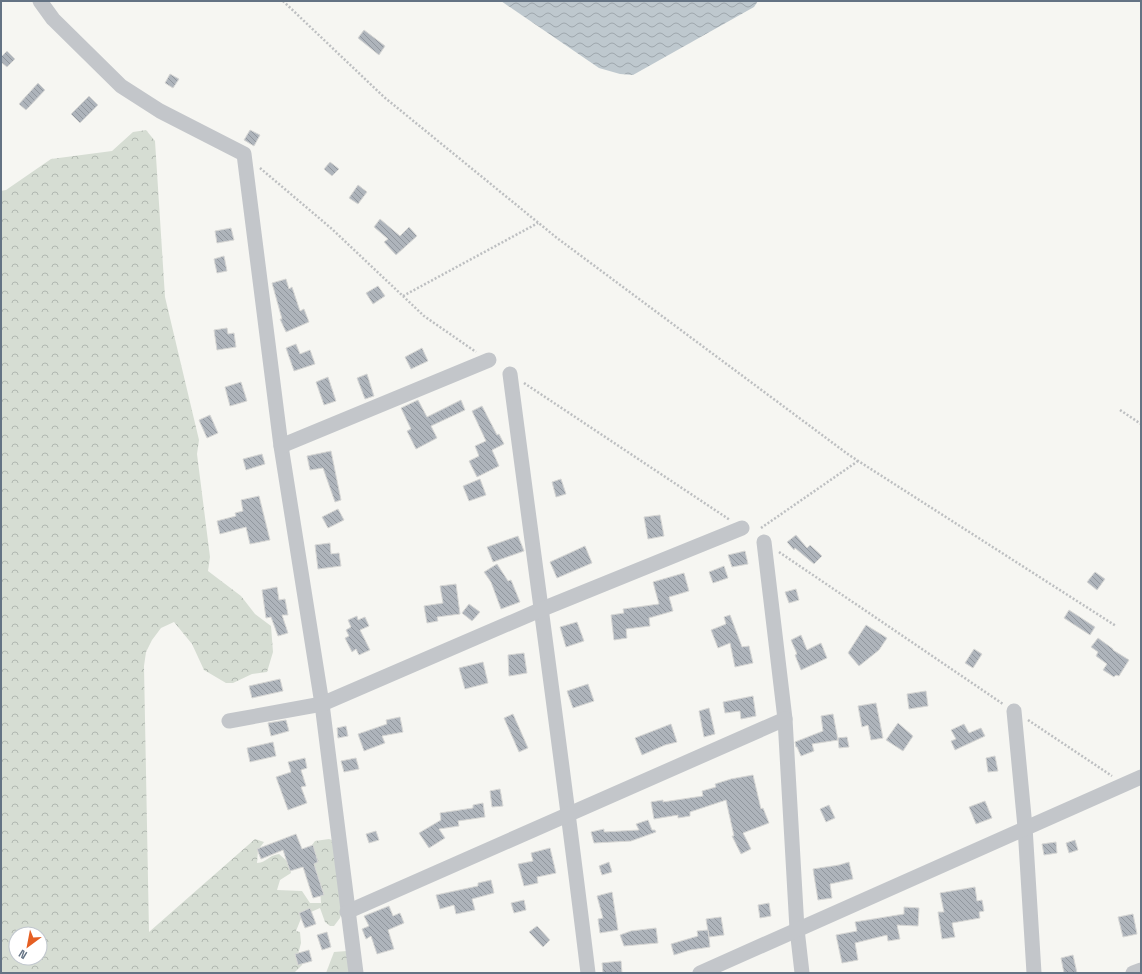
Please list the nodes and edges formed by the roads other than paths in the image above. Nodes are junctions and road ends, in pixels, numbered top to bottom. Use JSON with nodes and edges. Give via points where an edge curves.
{"nodes":[{"id":1,"x":40,"y":1,"type":"edge"},
{"id":2,"x":489,"y":360,"type":"road end"},
{"id":3,"x":510,"y":374,"type":"road end"},
{"id":4,"x":281,"y":446,"type":"junction"},
{"id":5,"x":742,"y":528,"type":"road end"},
{"id":6,"x":764,"y":542,"type":"road end"},
{"id":7,"x":540,"y":610,"type":"junction"},
{"id":8,"x":322,"y":704,"type":"junction"},
{"id":9,"x":1014,"y":711,"type":"road end"},
{"id":10,"x":785,"y":719,"type":"junction"},
{"id":11,"x":229,"y":721,"type":"dead end"},
{"id":12,"x":1141,"y":777,"type":"edge"},
{"id":13,"x":569,"y":814,"type":"junction"},
{"id":14,"x":1025,"y":827,"type":"junction"},
{"id":15,"x":347,"y":912,"type":"junction"},
{"id":16,"x":797,"y":929,"type":"junction"},
{"id":17,"x":1141,"y":970,"type":"edge"},
{"id":18,"x":356,"y":973,"type":"edge"},
{"id":19,"x":588,"y":973,"type":"edge"},
{"id":20,"x":700,"y":973,"type":"edge"},
{"id":21,"x":802,"y":973,"type":"edge"},
{"id":22,"x":1034,"y":973,"type":"edge"},
{"id":23,"x":1133,"y":973,"type":"edge"}],
"edges":[{"from":1,"to":4,"type":"street","via":[[53,19],[121,86],[160,111],[244,154]]},
{"from":2,"to":4,"type":"street"},
{"from":3,"to":7,"type":"street"},
{"from":4,"to":8,"type":"street"},
{"from":5,"to":7,"type":"street"},
{"from":6,"to":10,"type":"street"},
{"from":7,"to":8,"type":"street"},
{"from":7,"to":13,"type":"street"},
{"from":8,"to":11,"type":"street"},
{"from":8,"to":15,"type":"street"},
{"from":9,"to":14,"type":"street"},
{"from":10,"to":13,"type":"street"},
{"from":10,"to":16,"type":"street"},
{"from":12,"to":14,"type":"street"},
{"from":13,"to":15,"type":"street"},
{"from":13,"to":19,"type":"street"},
{"from":14,"to":16,"type":"street"},
{"from":14,"to":22,"type":"street"},
{"from":15,"to":18,"type":"street"},
{"from":16,"to":20,"type":"street"},
{"from":16,"to":21,"type":"street"},
{"from":17,"to":23,"type":"street"}]}
